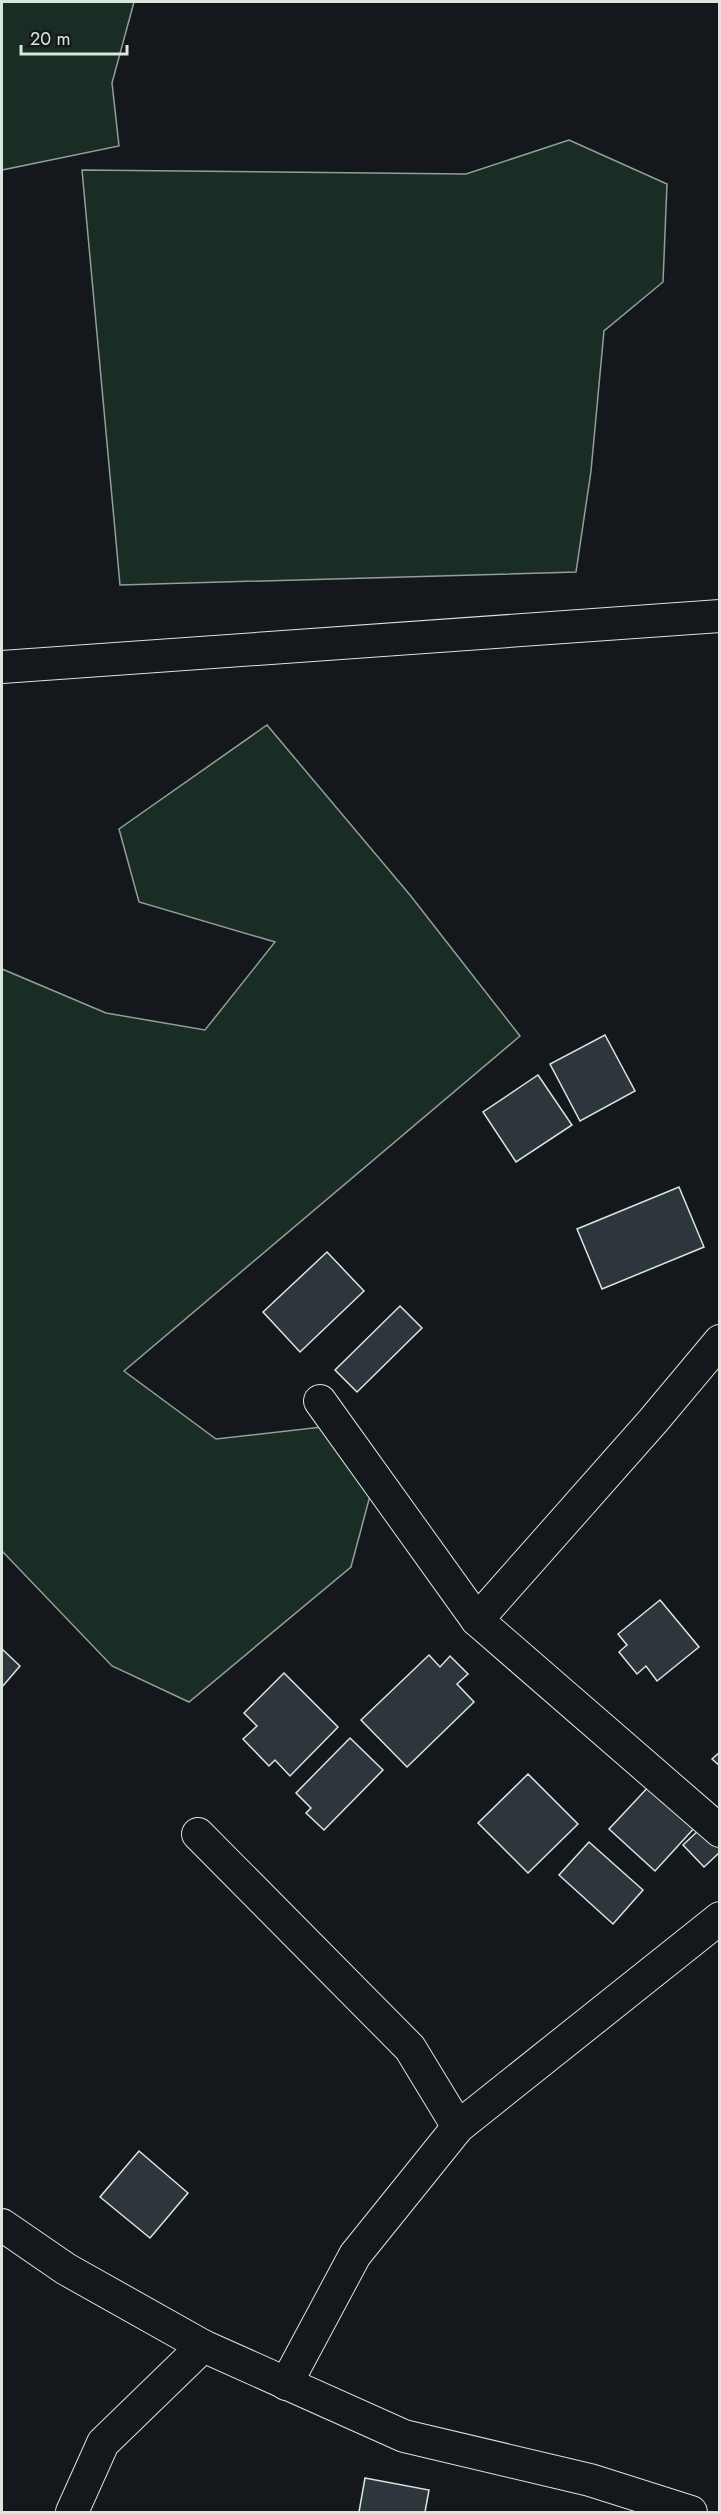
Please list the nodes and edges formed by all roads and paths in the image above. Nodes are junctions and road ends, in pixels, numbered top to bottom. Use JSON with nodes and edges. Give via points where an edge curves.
{"nodes":[{"id":1,"x":720,"y":616,"type":"edge"},
{"id":2,"x":2,"y":667,"type":"edge"},
{"id":3,"x":720,"y":1341,"type":"edge"},
{"id":4,"x":320,"y":1401,"type":"dead end"},
{"id":5,"x":477,"y":1620,"type":"junction"},
{"id":6,"x":720,"y":1831,"type":"edge"},
{"id":7,"x":198,"y":1834,"type":"dead end"},
{"id":8,"x":720,"y":1918,"type":"edge"},
{"id":9,"x":458,"y":2127,"type":"junction"},
{"id":10,"x":2,"y":2225,"type":"edge"},
{"id":11,"x":203,"y":2346,"type":"junction"},
{"id":12,"x":286,"y":2384,"type":"junction"},
{"id":13,"x":72,"y":2512,"type":"edge"},
{"id":14,"x":691,"y":2512,"type":"edge"}],
"edges":[{"from":1,"to":2,"type":"street"},
{"from":3,"to":5,"type":"street"},
{"from":4,"to":5,"type":"street"},
{"from":5,"to":6,"type":"street"},
{"from":7,"to":9,"type":"street","via":[[410,2048]]},
{"from":8,"to":9,"type":"street"},
{"from":9,"to":12,"type":"street","via":[[355,2255]]},
{"from":10,"to":11,"type":"street","via":[[66,2269]]},
{"from":11,"to":12,"type":"street"},
{"from":11,"to":13,"type":"street","via":[[103,2444]]},
{"from":12,"to":14,"type":"street","via":[[404,2436],[590,2480]]}]}
